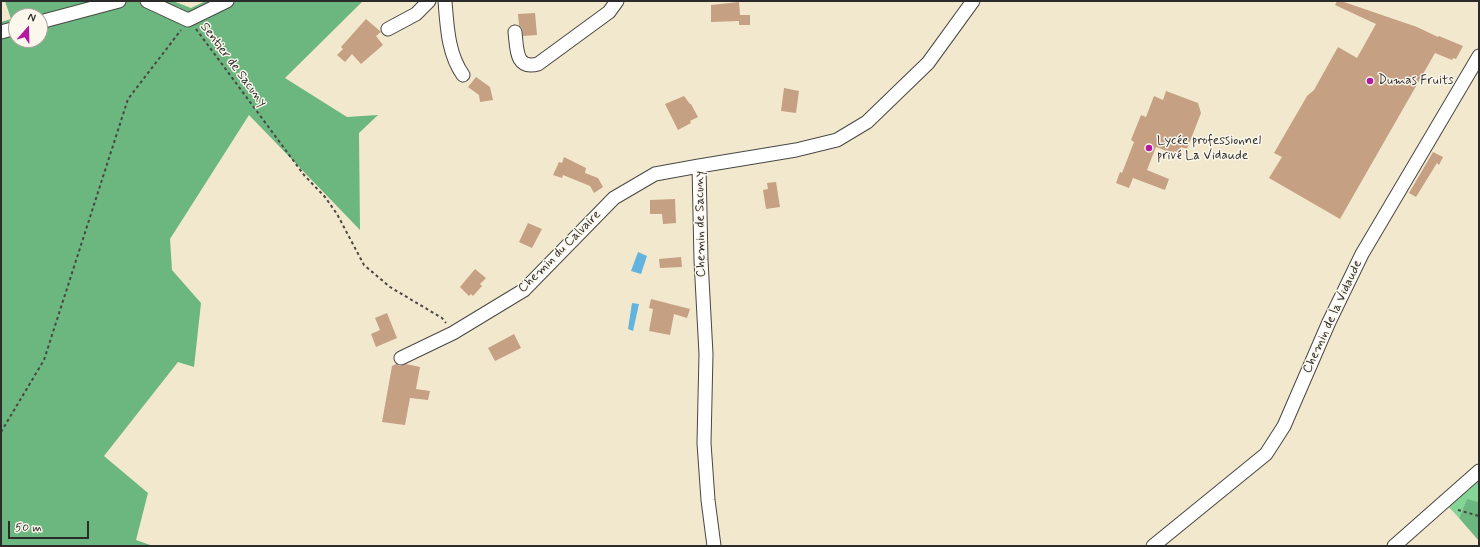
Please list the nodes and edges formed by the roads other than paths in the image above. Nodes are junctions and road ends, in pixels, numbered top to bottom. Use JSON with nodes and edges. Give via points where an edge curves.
{"nodes":[{"id":1,"x":119,"y":1,"type":"edge"},
{"id":2,"x":147,"y":1,"type":"edge"},
{"id":3,"x":227,"y":1,"type":"edge"},
{"id":4,"x":429,"y":1,"type":"edge"},
{"id":5,"x":446,"y":1,"type":"edge"},
{"id":6,"x":617,"y":1,"type":"edge"},
{"id":7,"x":973,"y":1,"type":"edge"},
{"id":8,"x":48,"y":20,"type":"edge"},
{"id":9,"x":388,"y":29,"type":"dead end"},
{"id":10,"x":516,"y":32,"type":"dead end"},
{"id":11,"x":1479,"y":56,"type":"edge"},
{"id":12,"x":463,"y":75,"type":"dead end"},
{"id":13,"x":699,"y":166,"type":"junction"},
{"id":14,"x":401,"y":358,"type":"dead end"},
{"id":15,"x":1479,"y":471,"type":"edge"},
{"id":16,"x":714,"y":546,"type":"edge"},
{"id":17,"x":1154,"y":546,"type":"edge"},
{"id":18,"x":1394,"y":546,"type":"edge"}],
"edges":[{"from":1,"to":8,"type":"street"},
{"from":2,"to":3,"type":"street","via":[[188,20]]},
{"from":4,"to":9,"type":"street","via":[[416,14]]},
{"from":5,"to":12,"type":"street","via":[[447,31],[453,57]]},
{"from":6,"to":10,"type":"street","via":[[609,12],[538,64],[531,66],[520,60]]},
{"from":7,"to":13,"type":"street","name":"Chemin de Sacuny","via":[[928,63],[867,122],[837,140],[796,150]]},
{"from":11,"to":17,"type":"street","name":"Chemin de la Vidaude","via":[[1362,254],[1284,426],[1266,454]]},
{"from":13,"to":14,"type":"street","name":"Chemin du Calvaire","via":[[655,174],[614,198],[524,290],[453,333]]},
{"from":13,"to":16,"type":"street","name":"Chemin de Sacuny","via":[[706,354],[704,443]]},
{"from":15,"to":18,"type":"street"}]}
